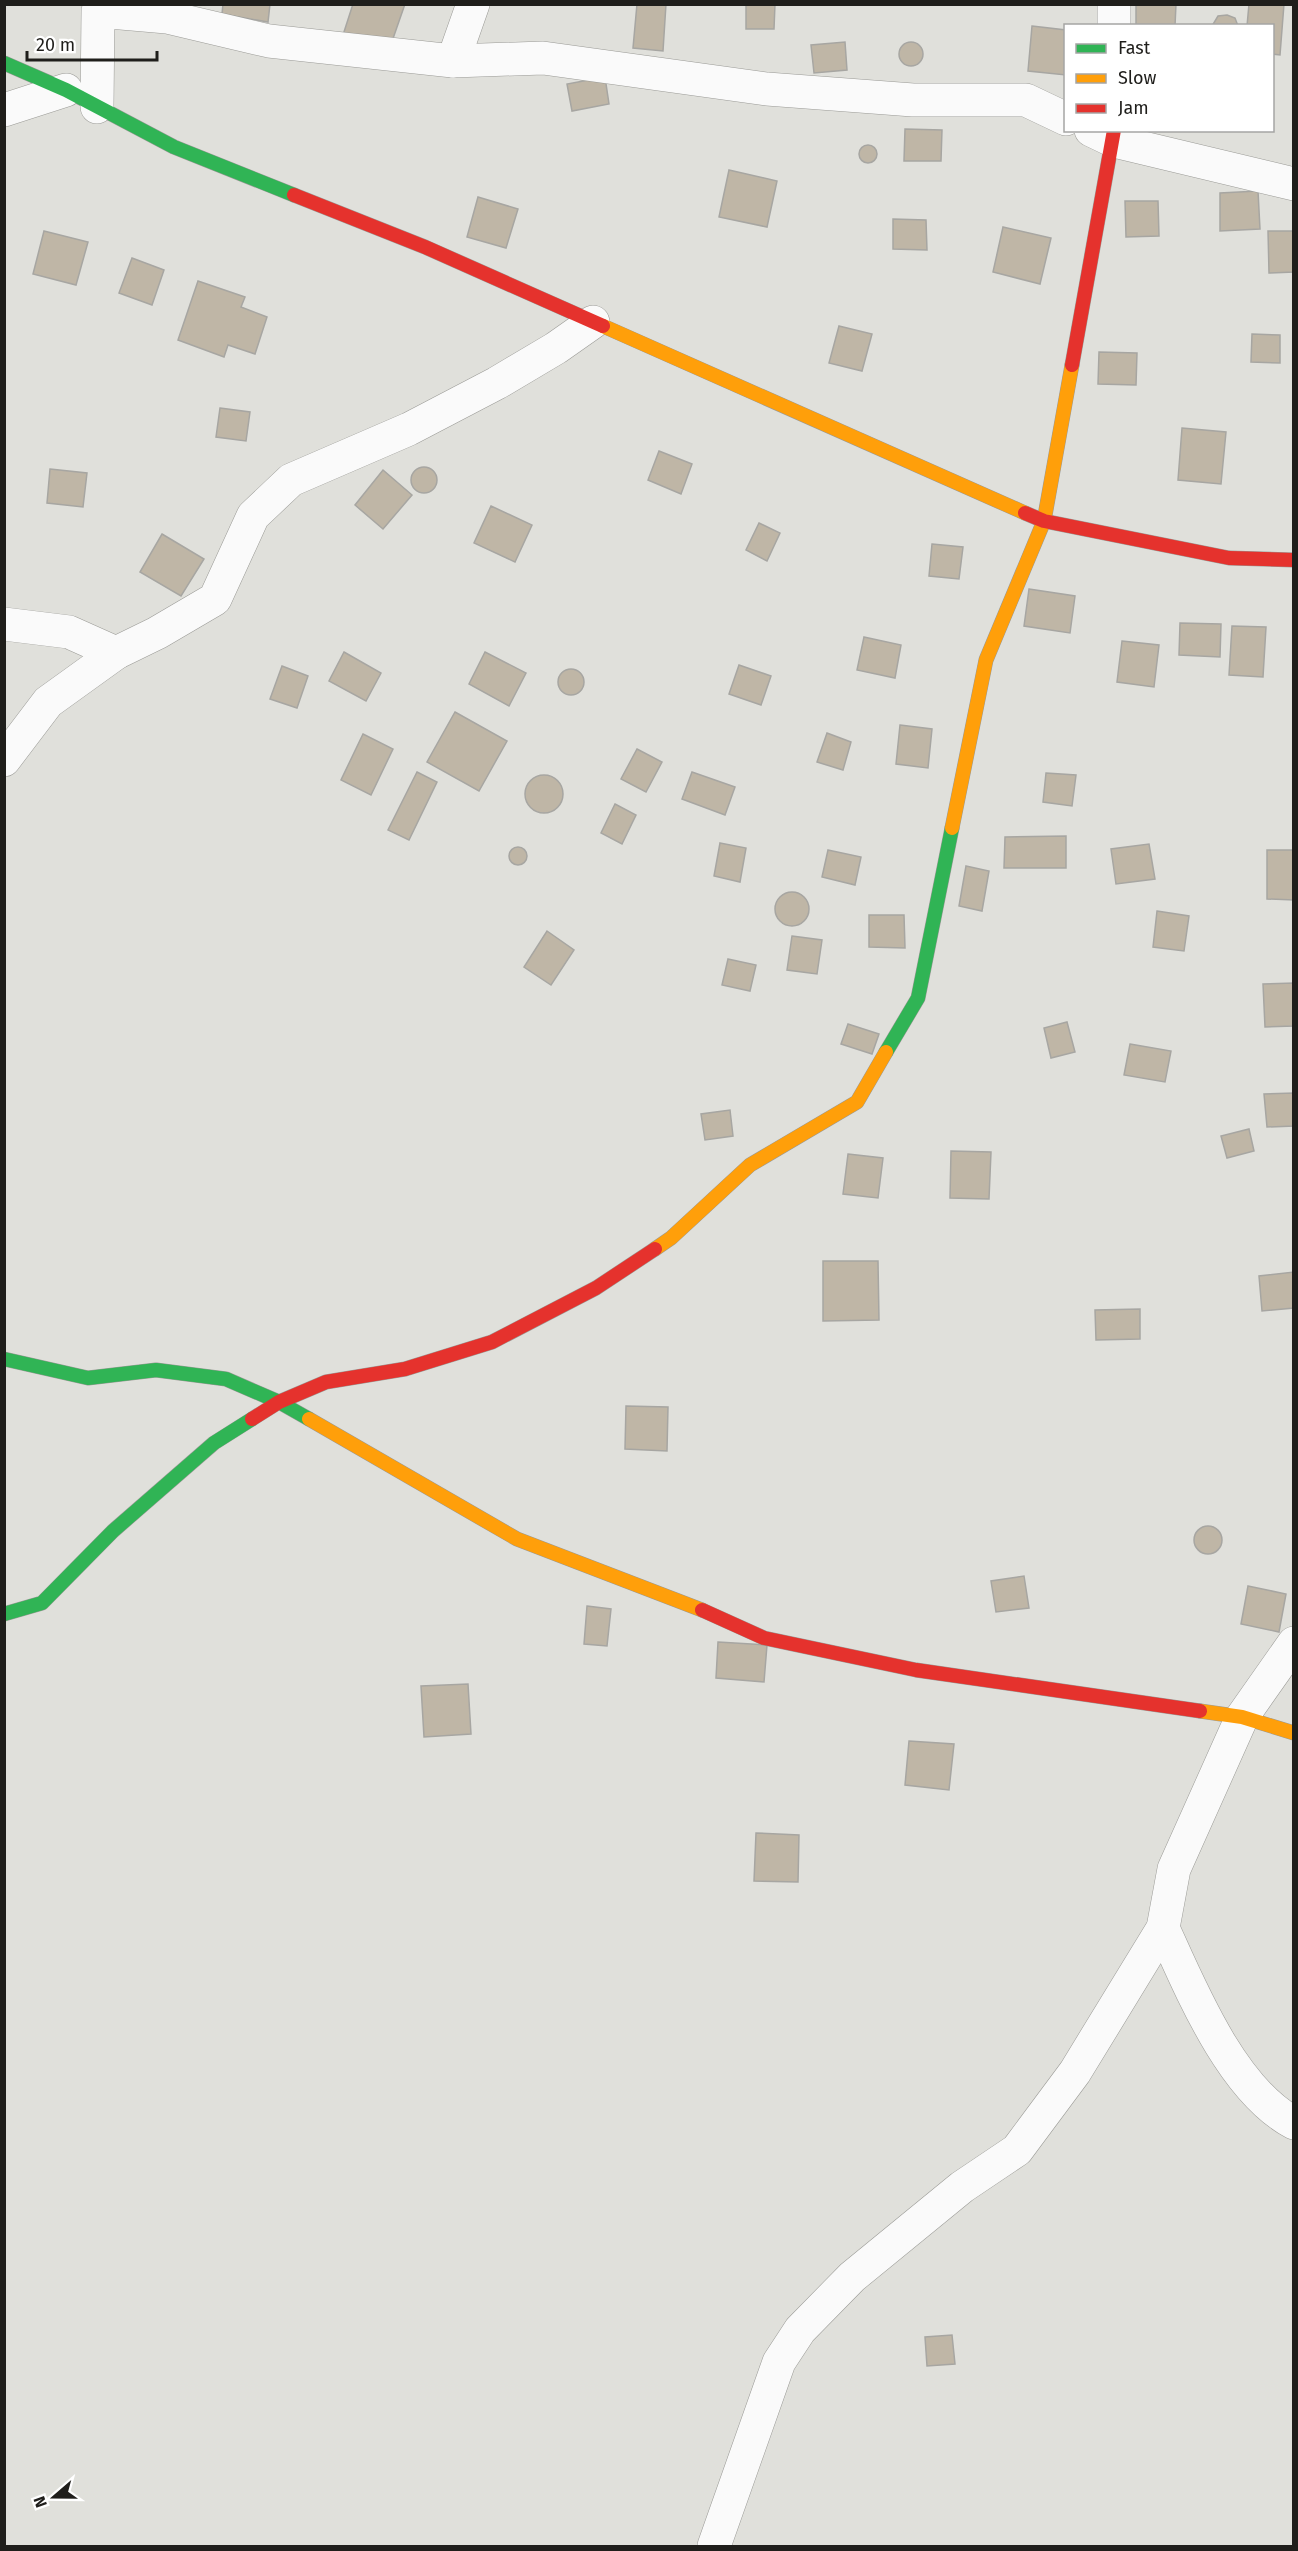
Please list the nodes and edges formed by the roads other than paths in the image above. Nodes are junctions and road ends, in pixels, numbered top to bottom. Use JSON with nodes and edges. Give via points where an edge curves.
{"nodes":[{"id":1,"x":473,"y":4,"type":"edge"},
{"id":2,"x":1114,"y":4,"type":"edge"},
{"id":3,"x":96,"y":8,"type":"edge"},
{"id":4,"x":1114,"y":24,"type":"edge"},
{"id":5,"x":453,"y":61,"type":"junction"},
{"id":6,"x":4,"y":63,"type":"edge"},
{"id":7,"x":66,"y":90,"type":"junction"},
{"id":8,"x":97,"y":107,"type":"junction"},
{"id":9,"x":4,"y":110,"type":"edge"},
{"id":10,"x":1064,"y":119,"type":"edge"},
{"id":11,"x":1107,"y":134,"type":"edge"},
{"id":12,"x":1293,"y":184,"type":"edge"},
{"id":13,"x":593,"y":322,"type":"junction"},
{"id":14,"x":1044,"y":521,"type":"junction"},
{"id":15,"x":1293,"y":560,"type":"edge"},
{"id":16,"x":4,"y":624,"type":"edge"},
{"id":17,"x":116,"y":653,"type":"junction"},
{"id":18,"x":4,"y":760,"type":"edge"},
{"id":19,"x":4,"y":1359,"type":"edge"},
{"id":20,"x":279,"y":1402,"type":"junction"},
{"id":21,"x":4,"y":1614,"type":"edge"},
{"id":22,"x":1293,"y":1643,"type":"edge"},
{"id":23,"x":1242,"y":1717,"type":"junction"},
{"id":24,"x":1293,"y":1733,"type":"edge"},
{"id":25,"x":1163,"y":1929,"type":"junction"},
{"id":26,"x":1293,"y":2123,"type":"edge"},
{"id":27,"x":714,"y":2547,"type":"edge"}],
"edges":[{"from":1,"to":5,"type":"street"},
{"from":2,"to":4,"type":"street"},
{"from":3,"to":5,"type":"street","via":[[167,17],[269,41]]},
{"from":3,"to":8,"type":"street"},
{"from":5,"to":10,"type":"street","via":[[543,58],[767,89],[913,100],[1026,100]]},
{"from":6,"to":7,"type":"street"},
{"from":7,"to":8,"type":"street"},
{"from":7,"to":9,"type":"street"},
{"from":8,"to":13,"type":"street","via":[[174,147],[425,247]]},
{"from":11,"to":12,"type":"street"},
{"from":11,"to":14,"type":"street"},
{"from":13,"to":14,"type":"street"},
{"from":13,"to":17,"type":"street","via":[[496,383],[409,429],[291,480],[253,516],[215,599]]},
{"from":14,"to":15,"type":"street","via":[[1229,558]]},
{"from":14,"to":20,"type":"street","via":[[986,660],[918,998],[857,1102],[750,1166],[671,1238],[586,1293],[492,1342],[405,1369],[326,1382]]},
{"from":16,"to":17,"type":"street","via":[[69,632]]},
{"from":17,"to":18,"type":"street","via":[[48,702]]},
{"from":19,"to":20,"type":"street","via":[[88,1378],[156,1370],[226,1379]]},
{"from":20,"to":21,"type":"street","via":[[214,1443],[113,1531],[42,1603]]},
{"from":20,"to":23,"type":"street","via":[[517,1539],[683,1602],[764,1638],[916,1670]]},
{"from":22,"to":23,"type":"street"},
{"from":23,"to":24,"type":"street"},
{"from":23,"to":25,"type":"street","via":[[1174,1869]]},
{"from":25,"to":26,"type":"street","via":[[1222,2051],[1276,2114]]},
{"from":25,"to":27,"type":"street","via":[[1075,2072],[1017,2150],[962,2187],[861,2270],[800,2330],[779,2362]]}]}
